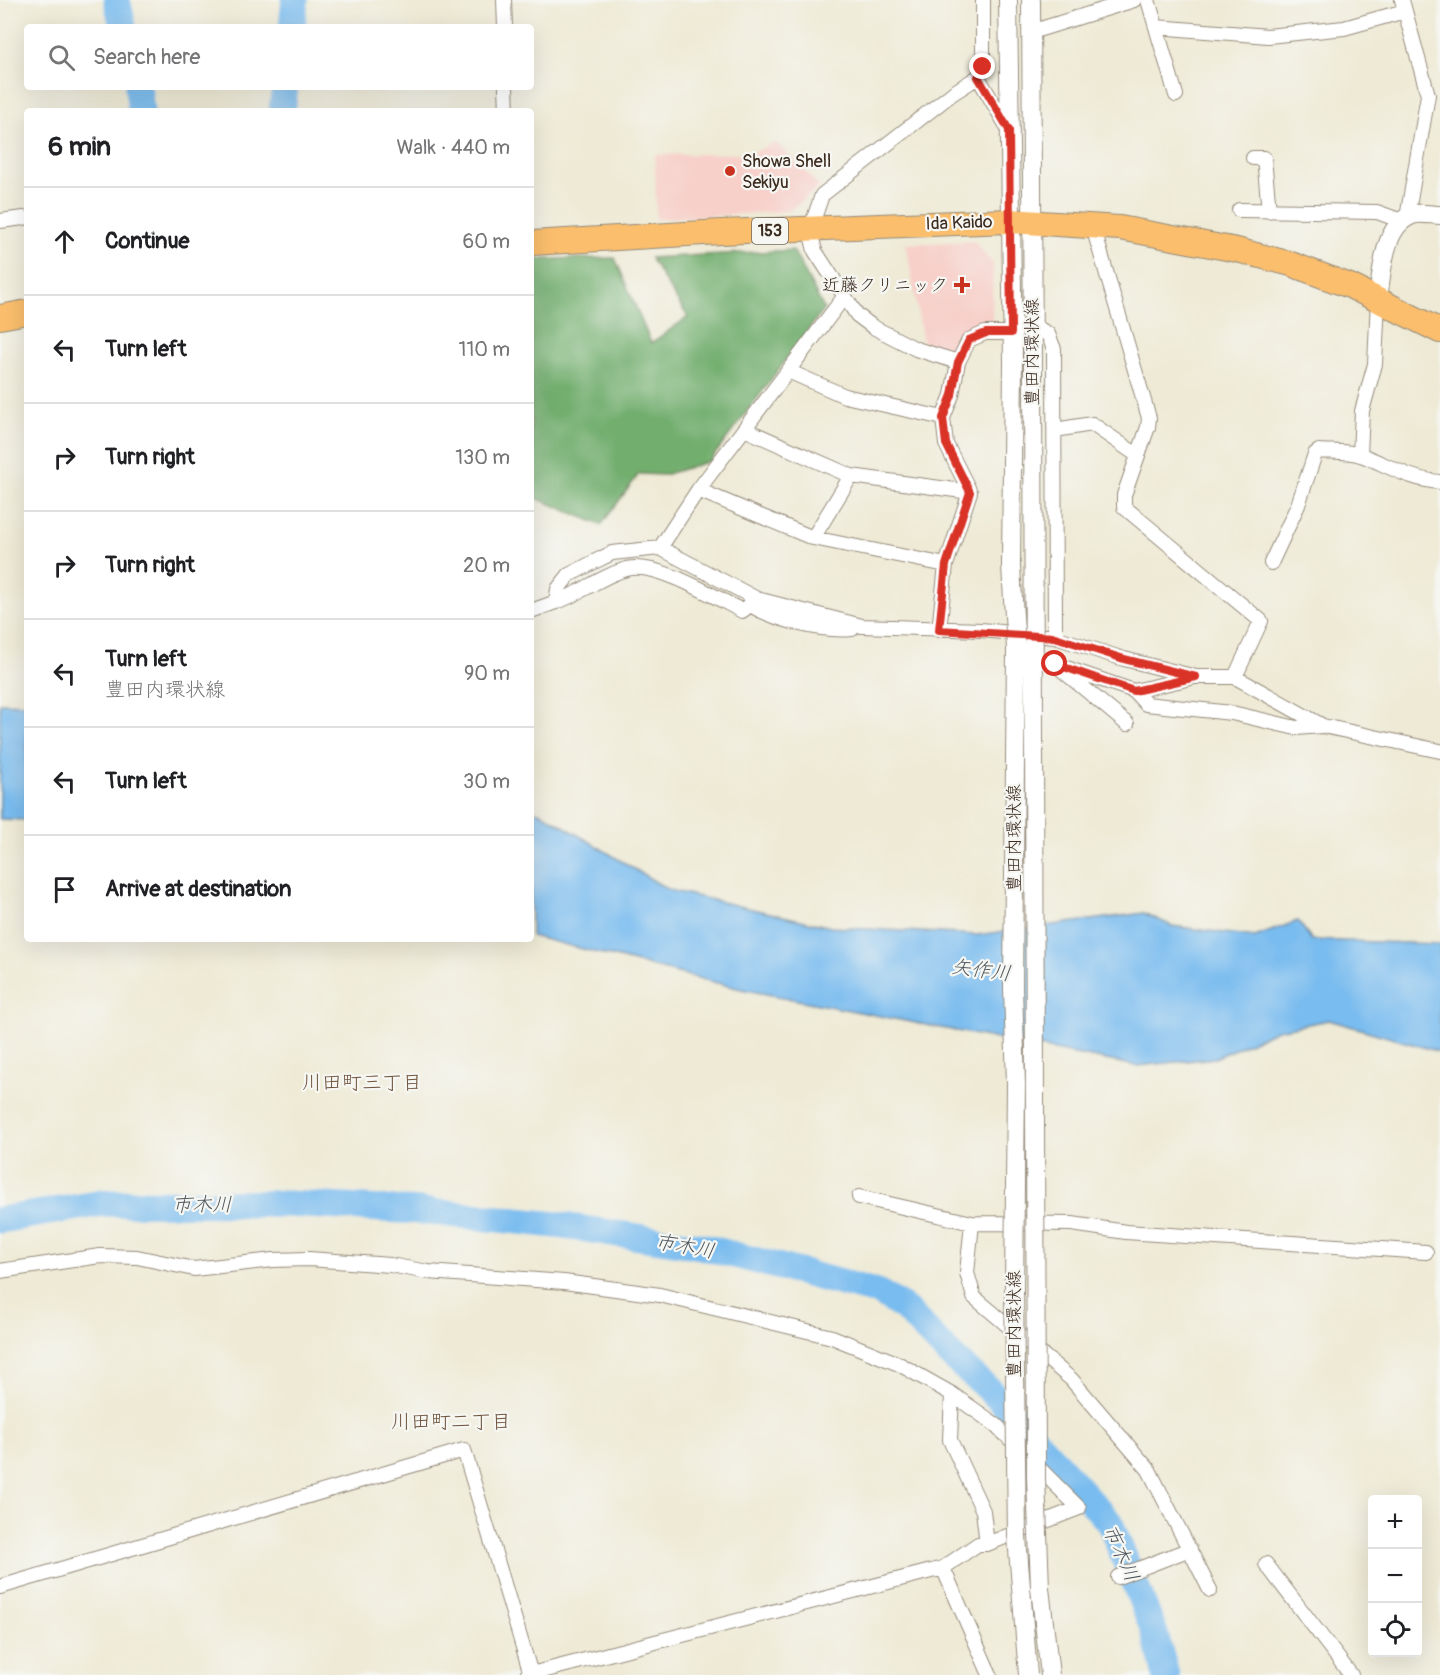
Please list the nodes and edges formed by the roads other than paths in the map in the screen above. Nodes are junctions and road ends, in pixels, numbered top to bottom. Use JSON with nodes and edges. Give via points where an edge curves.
{"nodes":[{"id":1,"x":504,"y":0,"type":"edge"},
{"id":2,"x":983,"y":0,"type":"edge"},
{"id":3,"x":1008,"y":0,"type":"edge"},
{"id":4,"x":1031,"y":0,"type":"edge"},
{"id":5,"x":1134,"y":0,"type":"edge"},
{"id":6,"x":1148,"y":0,"type":"edge"},
{"id":7,"x":1114,"y":4,"type":"edge"},
{"id":8,"x":1403,"y":6,"type":"edge"},
{"id":9,"x":505,"y":24,"type":"edge"},
{"id":10,"x":1156,"y":27,"type":"junction"},
{"id":11,"x":1031,"y":32,"type":"junction"},
{"id":12,"x":978,"y":77,"type":"junction"},
{"id":13,"x":506,"y":90,"type":"edge"},
{"id":14,"x":1176,"y":95,"type":"dead end"},
{"id":15,"x":507,"y":108,"type":"edge"},
{"id":16,"x":1009,"y":130,"type":"junction"},
{"id":17,"x":1253,"y":158,"type":"dead end"},
{"id":18,"x":1239,"y":210,"type":"dead end"},
{"id":19,"x":1269,"y":211,"type":"junction"},
{"id":20,"x":1440,"y":215,"type":"edge"},
{"id":21,"x":24,"y":218,"type":"dead end"},
{"id":22,"x":1404,"y":220,"type":"junction"},
{"id":23,"x":0,"y":221,"type":"edge"},
{"id":24,"x":1021,"y":221,"type":"junction"},
{"id":25,"x":1094,"y":227,"type":"junction"},
{"id":26,"x":810,"y":230,"type":"junction"},
{"id":27,"x":534,"y":243,"type":"edge"},
{"id":28,"x":844,"y":297,"type":"junction"},
{"id":29,"x":1378,"y":300,"type":"junction"},
{"id":30,"x":24,"y":313,"type":"edge"},
{"id":31,"x":0,"y":317,"type":"edge"},
{"id":32,"x":1031,"y":324,"type":"junction"},
{"id":33,"x":1440,"y":331,"type":"edge"},
{"id":34,"x":1011,"y":333,"type":"junction"},
{"id":35,"x":958,"y":362,"type":"junction"},
{"id":36,"x":788,"y":371,"type":"junction"},
{"id":37,"x":943,"y":418,"type":"junction"},
{"id":38,"x":744,"y":429,"type":"junction"},
{"id":39,"x":1055,"y":430,"type":"junction"},
{"id":40,"x":1137,"y":455,"type":"junction"},
{"id":41,"x":1360,"y":455,"type":"junction"},
{"id":42,"x":851,"y":476,"type":"junction"},
{"id":43,"x":1440,"y":482,"type":"edge"},
{"id":44,"x":698,"y":490,"type":"junction"},
{"id":45,"x":970,"y":492,"type":"junction"},
{"id":46,"x":813,"y":538,"type":"junction"},
{"id":47,"x":660,"y":548,"type":"junction"},
{"id":48,"x":1271,"y":563,"type":"dead end"},
{"id":49,"x":946,"y":565,"type":"junction"},
{"id":50,"x":556,"y":602,"type":"junction"},
{"id":51,"x":534,"y":610,"type":"edge"},
{"id":52,"x":862,"y":626,"type":"junction"},
{"id":53,"x":939,"y":630,"type":"junction"},
{"id":54,"x":1055,"y":637,"type":"junction"},
{"id":55,"x":1196,"y":677,"type":"junction"},
{"id":56,"x":1235,"y":677,"type":"junction"},
{"id":57,"x":1134,"y":691,"type":"junction"},
{"id":58,"x":1127,"y":723,"type":"dead end"},
{"id":59,"x":1323,"y":726,"type":"junction"},
{"id":60,"x":1440,"y":751,"type":"edge"},
{"id":61,"x":859,"y":1197,"type":"dead end"},
{"id":62,"x":972,"y":1223,"type":"junction"},
{"id":63,"x":1426,"y":1252,"type":"dead end"},
{"id":64,"x":0,"y":1271,"type":"edge"},
{"id":65,"x":952,"y":1394,"type":"junction"},
{"id":66,"x":987,"y":1544,"type":"junction"},
{"id":67,"x":1190,"y":1549,"type":"junction"},
{"id":68,"x":1266,"y":1564,"type":"dead end"},
{"id":69,"x":943,"y":1568,"type":"junction"},
{"id":70,"x":1118,"y":1577,"type":"dead end"},
{"id":71,"x":0,"y":1587,"type":"edge"},
{"id":72,"x":1210,"y":1590,"type":"dead end"},
{"id":73,"x":529,"y":1674,"type":"edge"},
{"id":74,"x":990,"y":1675,"type":"edge"},
{"id":75,"x":1028,"y":1675,"type":"edge"},
{"id":76,"x":1050,"y":1675,"type":"edge"},
{"id":77,"x":1351,"y":1675,"type":"edge"}],
"edges":[{"from":1,"to":9,"type":"street"},
{"from":2,"to":12,"type":"street","via":[[983,67]]},
{"from":3,"to":16,"type":"street","name":"豊田内環状線"},
{"from":4,"to":11,"type":"street","name":"豊田内環状線"},
{"from":5,"to":7,"type":"street"},
{"from":6,"to":10,"type":"street"},
{"from":7,"to":11,"type":"street"},
{"from":8,"to":10,"type":"street","via":[[1344,28],[1268,36]]},
{"from":8,"to":22,"type":"street","via":[[1428,95]]},
{"from":10,"to":14,"type":"street"},
{"from":11,"to":24,"type":"street","name":"豊田内環状線"},
{"from":12,"to":16,"type":"street"},
{"from":12,"to":26,"type":"street","via":[[822,195]]},
{"from":13,"to":15,"type":"street"},
{"from":16,"to":24,"type":"street","name":"豊田内環状線"},
{"from":17,"to":19,"type":"street","via":[[1264,158]]},
{"from":18,"to":19,"type":"street"},
{"from":19,"to":22,"type":"street","via":[[1377,212]]},
{"from":20,"to":22,"type":"street","via":[[1417,214]]},
{"from":21,"to":23,"type":"street"},
{"from":22,"to":29,"type":"street","via":[[1395,227],[1389,243]]},
{"from":24,"to":25,"type":"highway","name":"Ida Kaido","number":"153"},
{"from":24,"to":26,"type":"highway","name":"Ida Kaido","number":"153"},
{"from":24,"to":32,"type":"street","name":"豊田内環状線"},
{"from":24,"to":34,"type":"street","name":"豊田内環状線"},
{"from":25,"to":29,"type":"highway","name":"Ida Kaido","number":"153","via":[[1175,237],[1270,258]]},
{"from":25,"to":40,"type":"street","via":[[1149,418]]},
{"from":26,"to":27,"type":"highway","name":"Ida Kaido","number":"153"},
{"from":26,"to":28,"type":"street","via":[[815,251]]},
{"from":28,"to":35,"type":"street","via":[[857,315],[873,327],[916,349]]},
{"from":28,"to":36,"type":"street"},
{"from":29,"to":33,"type":"highway","name":"Ida Kaido","number":"153"},
{"from":29,"to":41,"type":"street","via":[[1375,364],[1362,411]]},
{"from":30,"to":31,"type":"highway"},
{"from":32,"to":39,"type":"street","via":[[1048,334],[1054,349]]},
{"from":32,"to":76,"type":"street","name":"豊田内環状線","bridge":true,"via":[[1036,1479],[1040,1588]]},
{"from":34,"to":35,"type":"street","via":[[986,333],[969,340]]},
{"from":34,"to":75,"type":"street","name":"豊田内環状線","bridge":true,"via":[[1011,567],[1016,649],[1013,988],[1017,1537]]},
{"from":35,"to":37,"type":"street"},
{"from":36,"to":37,"type":"street","via":[[845,396]]},
{"from":36,"to":38,"type":"street"},
{"from":37,"to":45,"type":"street","via":[[946,444]]},
{"from":38,"to":42,"type":"street"},
{"from":38,"to":44,"type":"street"},
{"from":39,"to":40,"type":"street","via":[[1092,424]]},
{"from":39,"to":54,"type":"street"},
{"from":40,"to":56,"type":"street","via":[[1124,507],[1261,621]]},
{"from":41,"to":43,"type":"street","via":[[1383,467]]},
{"from":41,"to":48,"type":"street","via":[[1319,451],[1315,454],[1298,505]]},
{"from":42,"to":45,"type":"street"},
{"from":42,"to":46,"type":"street"},
{"from":44,"to":46,"type":"street"},
{"from":44,"to":47,"type":"street"},
{"from":45,"to":49,"type":"street"},
{"from":46,"to":49,"type":"street"},
{"from":47,"to":50,"type":"street","via":[[612,553],[594,562],[569,575],[558,589]]},
{"from":47,"to":52,"type":"street","via":[[757,599]]},
{"from":49,"to":53,"type":"street"},
{"from":50,"to":51,"type":"street"},
{"from":50,"to":52,"type":"street","via":[[628,568],[647,567],[742,610],[750,605],[764,613],[818,627],[849,630]]},
{"from":52,"to":53,"type":"street"},
{"from":53,"to":54,"type":"street"},
{"from":54,"to":55,"type":"street"},
{"from":55,"to":56,"type":"street"},
{"from":55,"to":57,"type":"street"},
{"from":56,"to":59,"type":"street"},
{"from":57,"to":58,"type":"street","via":[[1055,664]]},
{"from":57,"to":59,"type":"street","via":[[1146,704],[1232,713],[1296,728]]},
{"from":59,"to":60,"type":"street"},
{"from":61,"to":62,"type":"street"},
{"from":62,"to":63,"type":"street","via":[[1072,1224],[1126,1232]]},
{"from":62,"to":67,"type":"street","via":[[967,1273],[974,1297],[1078,1387],[1149,1470]]},
{"from":64,"to":65,"type":"street","via":[[100,1256],[137,1257],[194,1269],[309,1259],[564,1282],[660,1295],[832,1337],[899,1364]]},
{"from":65,"to":66,"type":"street","via":[[950,1440],[983,1511]]},
{"from":65,"to":66,"type":"street","via":[[996,1425],[1078,1508]]},
{"from":66,"to":69,"type":"street","via":[[978,1544]]},
{"from":67,"to":70,"type":"street"},
{"from":67,"to":72,"type":"street"},
{"from":68,"to":77,"type":"street"},
{"from":69,"to":73,"type":"street"},
{"from":69,"to":74,"type":"street"},
{"from":71,"to":73,"type":"street","via":[[464,1450]]}]}
